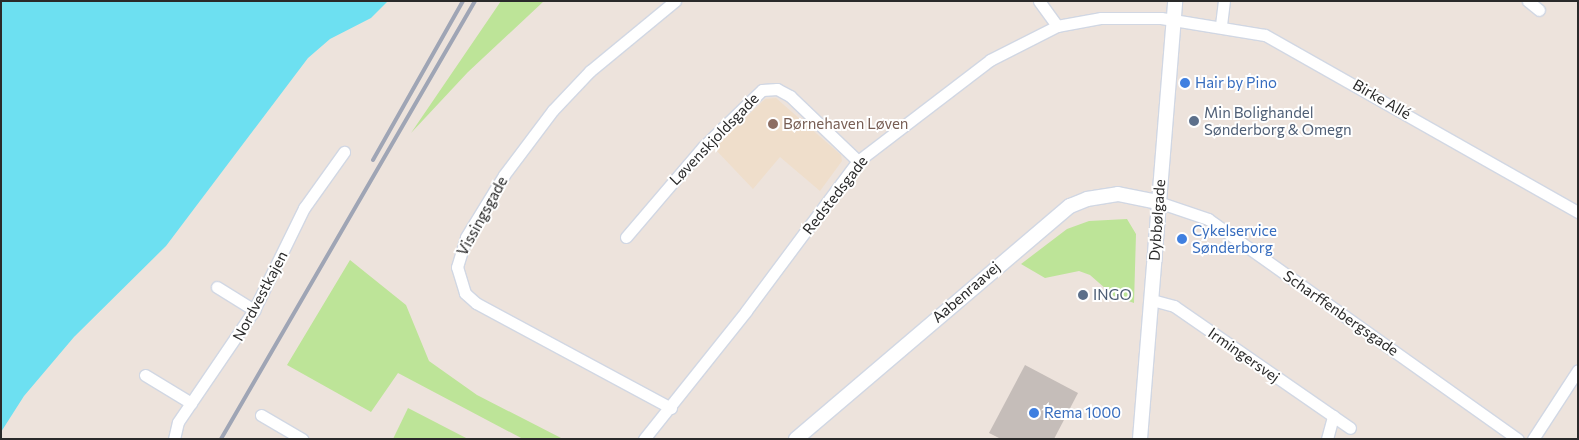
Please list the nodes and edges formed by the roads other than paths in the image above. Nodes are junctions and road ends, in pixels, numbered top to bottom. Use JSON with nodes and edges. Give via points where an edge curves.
{"nodes":[{"id":1,"x":675,"y":1,"type":"edge"},
{"id":2,"x":1039,"y":1,"type":"edge"},
{"id":3,"x":1175,"y":1,"type":"edge"},
{"id":4,"x":1224,"y":1,"type":"edge"},
{"id":5,"x":1528,"y":1,"type":"edge"},
{"id":6,"x":1539,"y":10,"type":"dead end"},
{"id":7,"x":1174,"y":19,"type":"junction"},
{"id":8,"x":1221,"y":25,"type":"junction"},
{"id":9,"x":1057,"y":26,"type":"junction"},
{"id":10,"x":344,"y":152,"type":"dead end"},
{"id":11,"x":858,"y":161,"type":"junction"},
{"id":12,"x":1158,"y":202,"type":"junction"},
{"id":13,"x":1578,"y":212,"type":"edge"},
{"id":14,"x":626,"y":237,"type":"dead end"},
{"id":15,"x":217,"y":287,"type":"dead end"},
{"id":16,"x":1152,"y":300,"type":"junction"},
{"id":17,"x":254,"y":310,"type":"junction"},
{"id":18,"x":1578,"y":370,"type":"edge"},
{"id":19,"x":145,"y":375,"type":"dead end"},
{"id":20,"x":191,"y":403,"type":"junction"},
{"id":21,"x":671,"y":408,"type":"junction"},
{"id":22,"x":261,"y":415,"type":"dead end"},
{"id":23,"x":1333,"y":416,"type":"junction"},
{"id":24,"x":1350,"y":428,"type":"dead end"},
{"id":25,"x":798,"y":438,"type":"edge"},
{"id":26,"x":174,"y":439,"type":"edge"},
{"id":27,"x":302,"y":439,"type":"edge"},
{"id":28,"x":644,"y":439,"type":"edge"},
{"id":29,"x":1140,"y":439,"type":"edge"},
{"id":30,"x":1327,"y":439,"type":"edge"},
{"id":31,"x":1518,"y":439,"type":"edge"},
{"id":32,"x":1533,"y":439,"type":"edge"}],
"edges":[{"from":1,"to":21,"type":"street","name":"Vissingsgade","via":[[590,71],[554,110],[504,175],[466,238],[456,267],[465,293],[476,303]]},
{"from":2,"to":9,"type":"street"},
{"from":3,"to":7,"type":"street","name":"Dybbølgade"},
{"from":4,"to":8,"type":"street"},
{"from":5,"to":6,"type":"street"},
{"from":7,"to":8,"type":"street","name":"Birke Allé"},
{"from":7,"to":9,"type":"street","name":"Redstedsgade","via":[[1101,18]]},
{"from":7,"to":12,"type":"street","name":"Dybbølgade"},
{"from":8,"to":13,"type":"street","name":"Birke Allé","via":[[1247,29],[1288,45]]},
{"from":9,"to":11,"type":"street","name":"Redstedsgade","via":[[990,60]]},
{"from":10,"to":17,"type":"street","name":"Nordvestkajen","via":[[304,208]]},
{"from":11,"to":14,"type":"street","name":"Løvenskjoldsgade","via":[[790,96],[776,89],[762,90],[702,147]]},
{"from":11,"to":21,"type":"street","name":"Redstedsgade"},
{"from":12,"to":16,"type":"street","name":"Dybbølgade"},
{"from":12,"to":25,"type":"street","name":"Aabenraavej","via":[[1118,194],[1100,196],[1064,210]]},
{"from":12,"to":31,"type":"street","name":"Scharffenbergsgade","via":[[1208,219]]},
{"from":15,"to":17,"type":"street"},
{"from":16,"to":23,"type":"street","name":"Irmingersvej","via":[[1174,306]]},
{"from":16,"to":29,"type":"street","name":"Dybbølgade"},
{"from":17,"to":20,"type":"street","name":"Nordvestkajen"},
{"from":18,"to":32,"type":"street"},
{"from":19,"to":20,"type":"street"},
{"from":20,"to":26,"type":"street","name":"Nordvestkajen","via":[[178,422]]},
{"from":21,"to":28,"type":"street","name":"Redstedsgade"},
{"from":22,"to":27,"type":"street"},
{"from":23,"to":24,"type":"street","name":"Irmingersvej"},
{"from":23,"to":30,"type":"street"}]}
